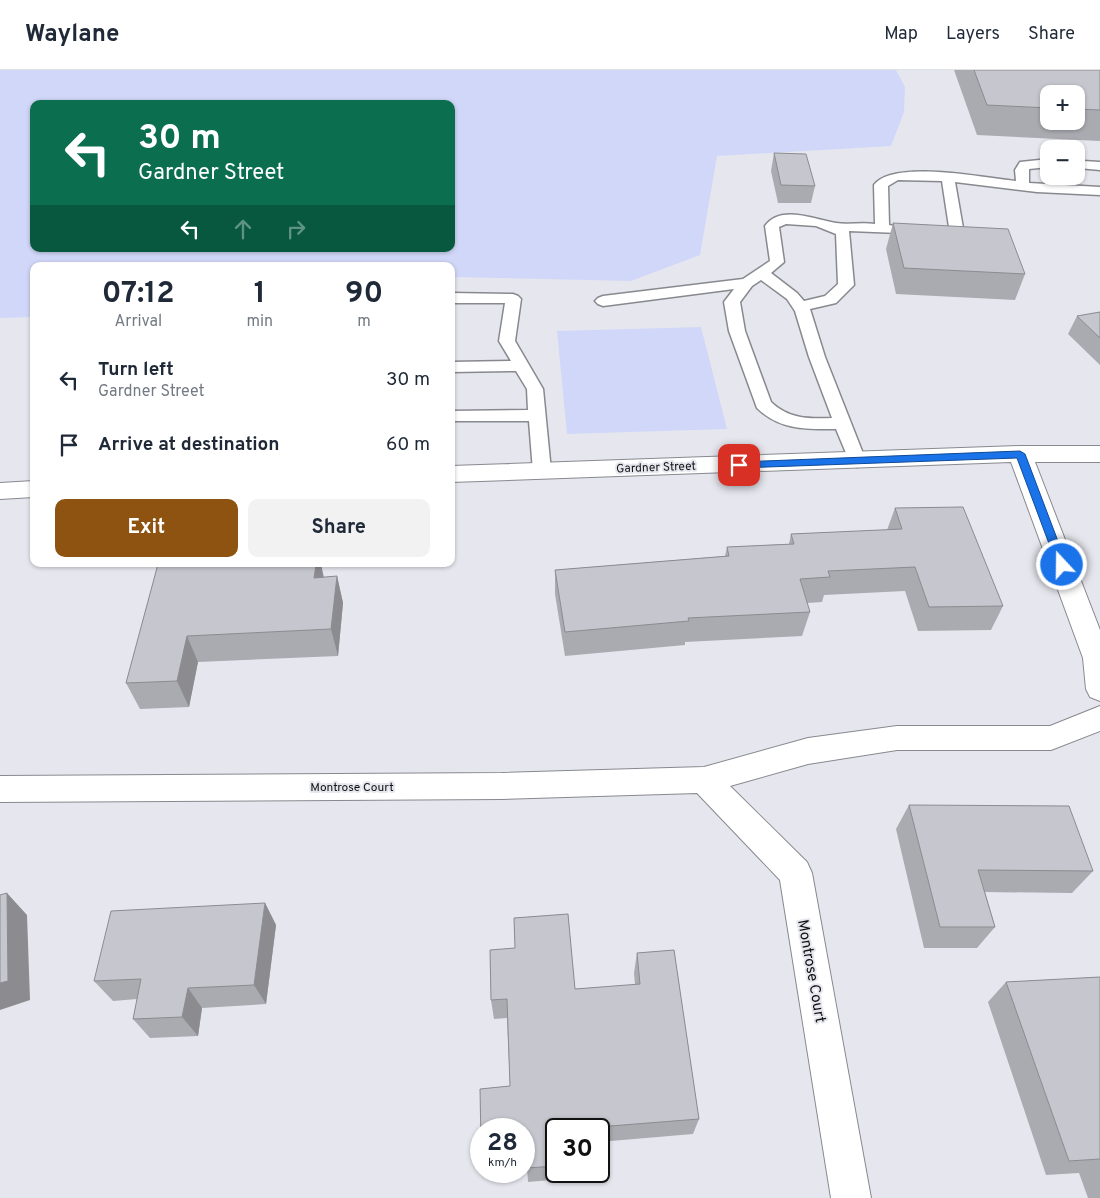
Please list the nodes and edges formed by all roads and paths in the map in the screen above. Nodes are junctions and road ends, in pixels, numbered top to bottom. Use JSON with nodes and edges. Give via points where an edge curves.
{"nodes":[{"id":1,"x":1040,"y":164,"type":"edge"},
{"id":2,"x":1085,"y":165,"type":"edge"},
{"id":3,"x":1100,"y":166,"type":"edge"},
{"id":4,"x":948,"y":177,"type":"junction"},
{"id":5,"x":1023,"y":186,"type":"junction"},
{"id":6,"x":1100,"y":192,"type":"edge"},
{"id":7,"x":837,"y":227,"type":"junction"},
{"id":8,"x":882,"y":228,"type":"junction"},
{"id":9,"x":762,"y":273,"type":"junction"},
{"id":10,"x":747,"y":283,"type":"junction"},
{"id":11,"x":455,"y":298,"type":"edge"},
{"id":12,"x":603,"y":301,"type":"dead end"},
{"id":13,"x":800,"y":306,"type":"junction"},
{"id":14,"x":522,"y":366,"type":"junction"},
{"id":15,"x":455,"y":367,"type":"edge"},
{"id":16,"x":537,"y":415,"type":"junction"},
{"id":17,"x":455,"y":416,"type":"edge"},
{"id":18,"x":842,"y":422,"type":"junction"},
{"id":19,"x":1020,"y":454,"type":"junction"},
{"id":20,"x":1100,"y":454,"type":"edge"},
{"id":21,"x":857,"y":461,"type":"junction"},
{"id":22,"x":542,"y":471,"type":"junction"},
{"id":23,"x":455,"y":474,"type":"edge"},
{"id":24,"x":30,"y":489,"type":"edge"},
{"id":25,"x":0,"y":491,"type":"edge"},
{"id":26,"x":1100,"y":690,"type":"edge"},
{"id":27,"x":1100,"y":718,"type":"edge"},
{"id":28,"x":704,"y":780,"type":"junction"},
{"id":29,"x":0,"y":789,"type":"edge"},
{"id":30,"x":851,"y":1198,"type":"edge"}],
"edges":[{"from":1,"to":5,"type":"lane","via":[[1025,165],[1021,170]]},
{"from":2,"to":3,"type":"lane"},
{"from":4,"to":5,"type":"lane"},
{"from":4,"to":8,"type":"lane","via":[[913,175],[886,180],[882,185]]},
{"from":4,"to":8,"type":"lane","via":[[956,228],[950,233],[914,233]]},
{"from":5,"to":6,"type":"lane"},
{"from":7,"to":8,"type":"lane"},
{"from":7,"to":9,"type":"lane","via":[[811,221],[782,219],[775,222],[772,226],[777,262]]},
{"from":7,"to":13,"type":"lane","via":[[843,232],[846,285],[829,302]]},
{"from":9,"to":10,"type":"lane"},
{"from":9,"to":13,"type":"lane"},
{"from":10,"to":12,"type":"lane"},
{"from":10,"to":18,"type":"lane","via":[[732,302],[737,331],[764,404],[783,421],[802,424]]},
{"from":11,"to":14,"type":"lane","via":[[513,299],[507,340]]},
{"from":13,"to":18,"type":"lane"},
{"from":14,"to":15,"type":"lane"},
{"from":14,"to":16,"type":"lane","via":[[535,389]]},
{"from":16,"to":17,"type":"lane"},
{"from":16,"to":22,"type":"lane"},
{"from":18,"to":21,"type":"lane"},
{"from":19,"to":20,"type":"street","name":"Gardner Street"},
{"from":19,"to":21,"type":"street","name":"Gardner Street"},
{"from":19,"to":26,"type":"street","via":[[1097,658]]},
{"from":21,"to":22,"type":"street","name":"Gardner Street"},
{"from":22,"to":23,"type":"street","name":"Gardner Street"},
{"from":24,"to":25,"type":"street"},
{"from":27,"to":28,"type":"street","name":"Montrose Court","via":[[1051,738],[897,738],[808,750]]},
{"from":28,"to":29,"type":"street","name":"Montrose Court","via":[[502,786]]},
{"from":28,"to":30,"type":"street","name":"Montrose Court","via":[[795,873]]}]}
